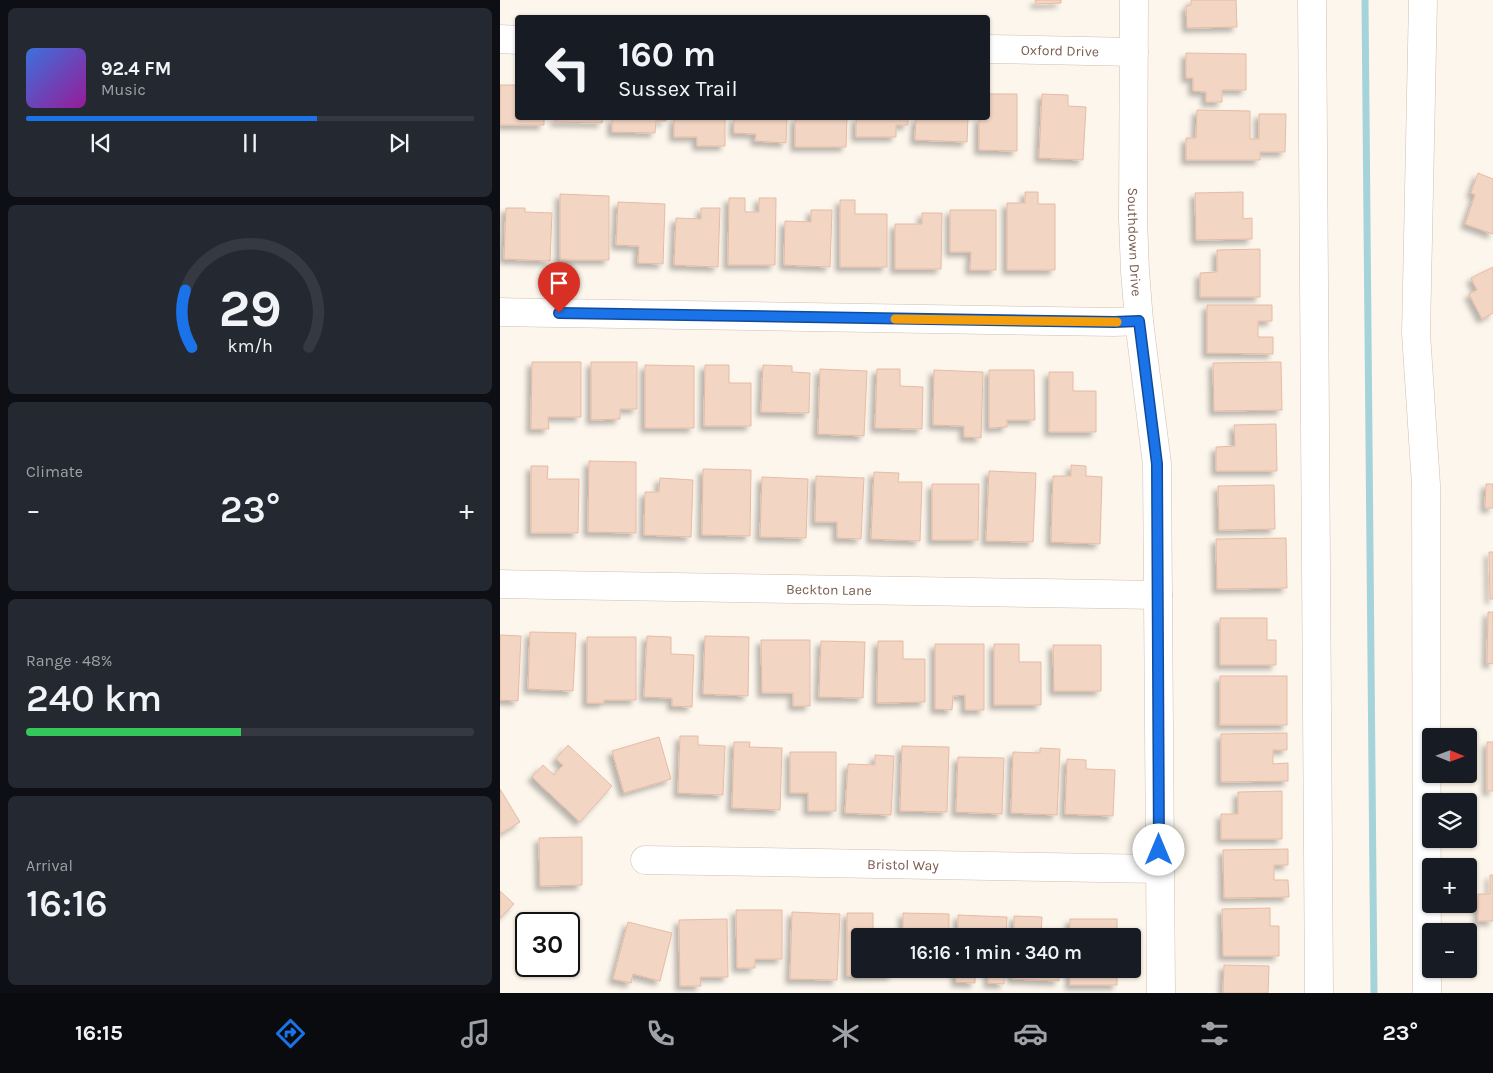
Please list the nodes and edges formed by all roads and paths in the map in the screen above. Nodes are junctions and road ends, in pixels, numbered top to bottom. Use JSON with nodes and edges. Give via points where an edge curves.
{"nodes":[{"id":1,"x":1134,"y":0,"type":"edge"},
{"id":2,"x":1312,"y":0,"type":"edge"},
{"id":3,"x":1423,"y":0,"type":"edge"},
{"id":4,"x":500,"y":39,"type":"edge"},
{"id":5,"x":515,"y":40,"type":"edge"},
{"id":6,"x":990,"y":49,"type":"edge"},
{"id":7,"x":1134,"y":52,"type":"junction"},
{"id":8,"x":500,"y":312,"type":"edge"},
{"id":9,"x":1139,"y":321,"type":"junction"},
{"id":10,"x":500,"y":584,"type":"edge"},
{"id":11,"x":1158,"y":595,"type":"junction"},
{"id":12,"x":645,"y":860,"type":"dead end"},
{"id":13,"x":1159,"y":869,"type":"junction"},
{"id":14,"x":1161,"y":993,"type":"edge"},
{"id":15,"x":1319,"y":993,"type":"edge"},
{"id":16,"x":1427,"y":993,"type":"edge"}],
"edges":[{"from":1,"to":7,"type":"street","name":"Southdown Drive"},
{"from":2,"to":15,"type":"street"},
{"from":3,"to":16,"type":"street","via":[[1416,333],[1426,485]]},
{"from":4,"to":5,"type":"street"},
{"from":6,"to":7,"type":"street","name":"Oxford Drive"},
{"from":7,"to":9,"type":"street","name":"Southdown Drive","via":[[1133,219]]},
{"from":8,"to":9,"type":"street"},
{"from":9,"to":11,"type":"street","name":"Southdown Drive","via":[[1157,464]]},
{"from":10,"to":11,"type":"street","name":"Beckton Lane"},
{"from":11,"to":13,"type":"street","name":"Southdown Drive"},
{"from":12,"to":13,"type":"street","name":"Bristol Way"},
{"from":13,"to":14,"type":"street","name":"Southdown Drive"}]}
